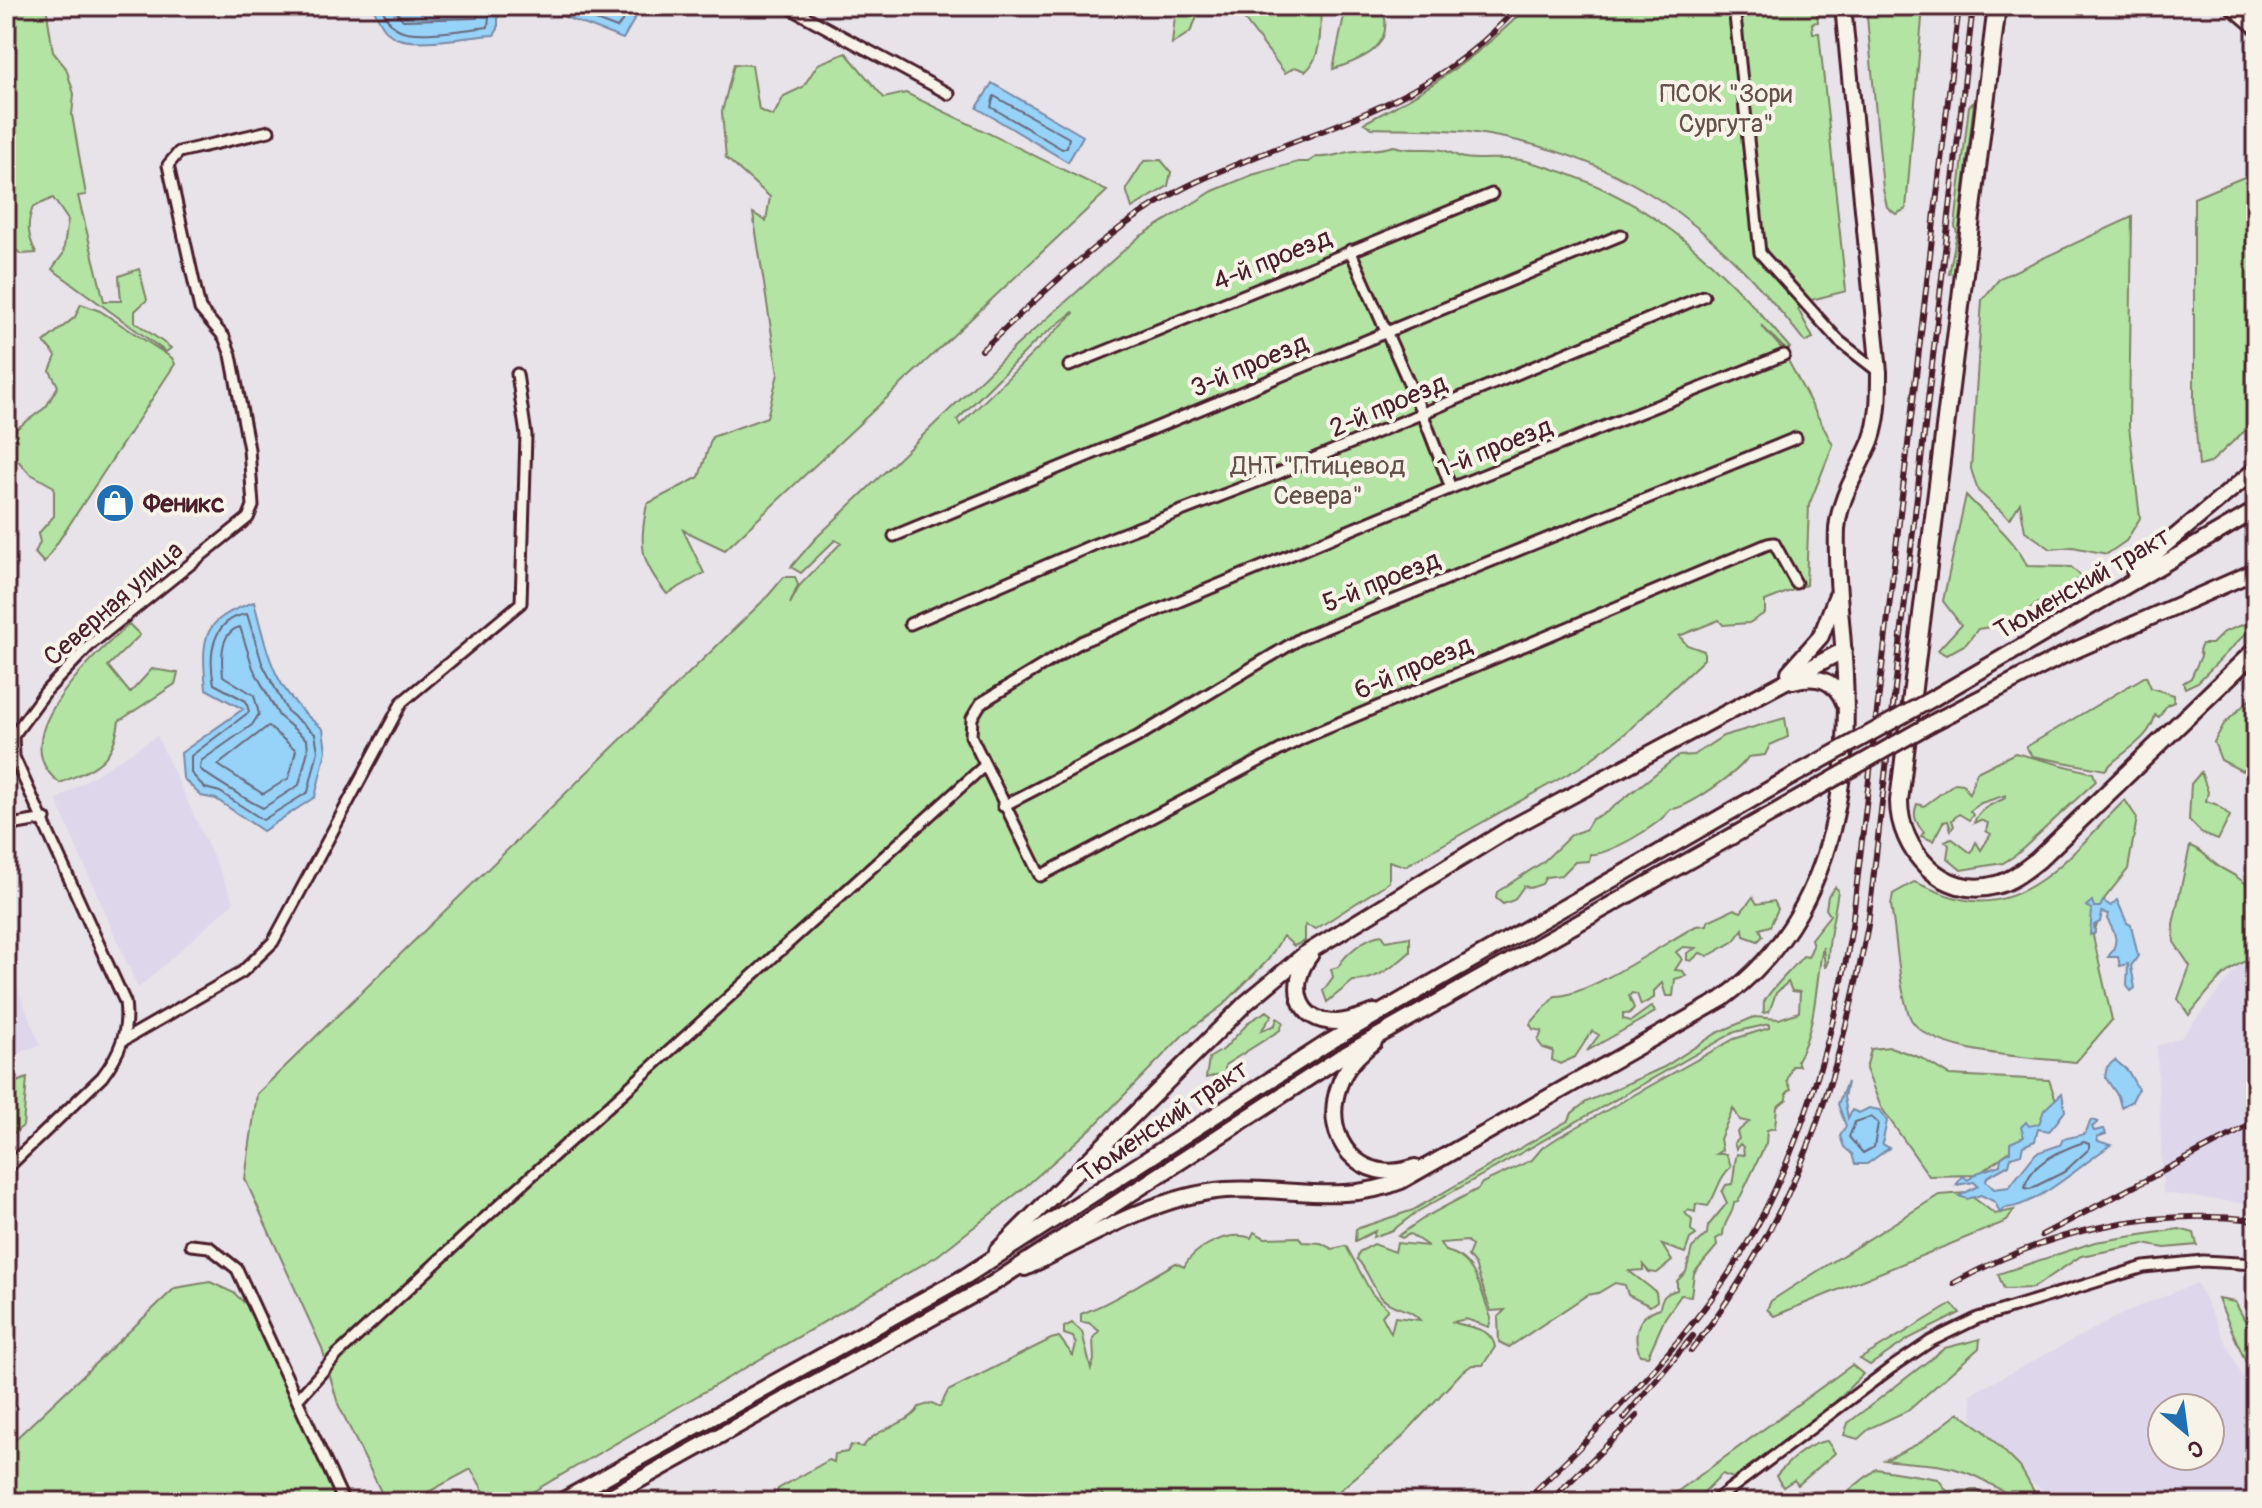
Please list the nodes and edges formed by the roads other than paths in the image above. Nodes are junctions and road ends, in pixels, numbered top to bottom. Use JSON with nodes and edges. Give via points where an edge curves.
{"nodes":[{"id":1,"x":786,"y":6,"type":"edge"},
{"id":2,"x":1734,"y":6,"type":"edge"},
{"id":3,"x":1843,"y":6,"type":"edge"},
{"id":4,"x":1997,"y":6,"type":"edge"},
{"id":5,"x":2233,"y":6,"type":"edge"},
{"id":6,"x":2256,"y":25,"type":"edge"},
{"id":7,"x":2256,"y":33,"type":"edge"},
{"id":8,"x":949,"y":94,"type":"dead end"},
{"id":9,"x":269,"y":131,"type":"dead end"},
{"id":10,"x":1492,"y":194,"type":"dead end"},
{"id":11,"x":1621,"y":235,"type":"dead end"},
{"id":12,"x":1350,"y":250,"type":"junction"},
{"id":13,"x":1704,"y":296,"type":"dead end"},
{"id":14,"x":1386,"y":331,"type":"junction"},
{"id":15,"x":1784,"y":355,"type":"dead end"},
{"id":16,"x":1069,"y":366,"type":"dead end"},
{"id":17,"x":1879,"y":372,"type":"junction"},
{"id":18,"x":517,"y":374,"type":"dead end"},
{"id":19,"x":1423,"y":415,"type":"junction"},
{"id":20,"x":1796,"y":438,"type":"dead end"},
{"id":21,"x":2256,"y":469,"type":"edge"},
{"id":22,"x":1451,"y":488,"type":"junction"},
{"id":23,"x":2256,"y":510,"type":"edge"},
{"id":24,"x":894,"y":536,"type":"dead end"},
{"id":25,"x":2255,"y":571,"type":"edge"},
{"id":26,"x":1796,"y":583,"type":"dead end"},
{"id":27,"x":1839,"y":587,"type":"junction"},
{"id":28,"x":2083,"y":609,"type":"junction"},
{"id":29,"x":910,"y":624,"type":"dead end"},
{"id":30,"x":1844,"y":650,"type":"junction"},
{"id":31,"x":2256,"y":650,"type":"edge"},
{"id":32,"x":1766,"y":690,"type":"junction"},
{"id":33,"x":1847,"y":712,"type":"junction"},
{"id":34,"x":984,"y":766,"type":"junction"},
{"id":35,"x":1003,"y":806,"type":"junction"},
{"id":36,"x":45,"y":819,"type":"junction"},
{"id":37,"x":6,"y":826,"type":"edge"},
{"id":38,"x":1332,"y":935,"type":"junction"},
{"id":39,"x":1384,"y":1010,"type":"junction"},
{"id":40,"x":1394,"y":1027,"type":"junction"},
{"id":41,"x":124,"y":1040,"type":"junction"},
{"id":42,"x":1449,"y":1154,"type":"junction"},
{"id":43,"x":6,"y":1169,"type":"edge"},
{"id":44,"x":191,"y":1245,"type":"dead end"},
{"id":45,"x":2256,"y":1264,"type":"edge"},
{"id":46,"x":966,"y":1276,"type":"junction"},
{"id":47,"x":989,"y":1286,"type":"junction"},
{"id":48,"x":298,"y":1399,"type":"junction"},
{"id":49,"x":344,"y":1502,"type":"edge"},
{"id":50,"x":560,"y":1502,"type":"edge"},
{"id":51,"x":600,"y":1502,"type":"edge"},
{"id":52,"x":1713,"y":1502,"type":"edge"}],
"edges":[{"from":1,"to":8,"type":"street"},
{"from":2,"to":17,"type":"street","via":[[1760,253],[1839,341]]},
{"from":3,"to":17,"type":"main road"},
{"from":4,"to":31,"type":"highway","via":[[1899,801],[1909,845],[1926,867],[1953,883],[1979,888],[2011,879],[2038,860]]},
{"from":5,"to":6,"type":"highway"},
{"from":5,"to":7,"type":"main road"},
{"from":9,"to":36,"type":"street","name":"Северная улица","via":[[179,152],[168,165],[200,309],[224,337],[231,355],[249,449],[253,506],[237,529],[91,644],[17,726],[14,757]]},
{"from":10,"to":12,"type":"street","name":"4-й проезд"},
{"from":11,"to":14,"type":"street","name":"3-й проезд"},
{"from":12,"to":14,"type":"street"},
{"from":12,"to":16,"type":"street","name":"4-й проезд"},
{"from":13,"to":19,"type":"street","name":"2-й проезд"},
{"from":14,"to":19,"type":"street"},
{"from":14,"to":24,"type":"street","name":"3-й проезд"},
{"from":15,"to":22,"type":"street","name":"1-й проезд"},
{"from":17,"to":27,"type":"main road","via":[[1871,439],[1838,517]]},
{"from":18,"to":41,"type":"street","via":[[526,435],[521,603],[402,702],[273,942],[242,972]]},
{"from":19,"to":22,"type":"street"},
{"from":19,"to":29,"type":"street","name":"2-й проезд","via":[[1093,545]]},
{"from":20,"to":35,"type":"street","name":"5-й проезд","via":[[1301,638],[1137,737]]},
{"from":21,"to":28,"type":"main road"},
{"from":22,"to":34,"type":"street","name":"1-й проезд","via":[[1081,642],[981,703],[972,718],[971,736]]},
{"from":23,"to":28,"type":"main road","name":"Тюменский тракт"},
{"from":25,"to":40,"type":"main road","name":"Тюменский тракт","bridge":true,"via":[[2077,649],[1932,723]]},
{"from":26,"to":35,"type":"street","name":"6-й проезд","via":[[1782,551],[1768,544],[1303,738],[1040,876]]},
{"from":27,"to":30,"type":"main road"},
{"from":27,"to":32,"type":"main road","via":[[1828,622],[1811,650]]},
{"from":28,"to":39,"type":"main road","name":"Тюменский тракт","bridge":true},
{"from":30,"to":32,"type":"main road"},
{"from":30,"to":33,"type":"main road"},
{"from":32,"to":33,"type":"main road","via":[[1796,680],[1825,680],[1841,695]]},
{"from":32,"to":38,"type":"main road","via":[[1507,830]]},
{"from":33,"to":42,"type":"main road","via":[[1835,819],[1821,871],[1801,914],[1773,954],[1739,986],[1691,1018]]},
{"from":34,"to":35,"type":"street"},
{"from":34,"to":48,"type":"street","via":[[464,1237],[337,1355]]},
{"from":36,"to":37,"type":"street"},
{"from":36,"to":41,"type":"street","via":[[125,1002]]},
{"from":38,"to":39,"type":"main road","via":[[1298,974],[1303,1006],[1317,1017],[1339,1022]]},
{"from":38,"to":46,"type":"main road","via":[[1246,1003],[1023,1228]]},
{"from":39,"to":46,"type":"main road","name":"Тюменский тракт"},
{"from":40,"to":42,"type":"main road","via":[[1343,1075],[1334,1114],[1340,1144],[1353,1160],[1374,1171],[1405,1170]]},
{"from":40,"to":47,"type":"main road","name":"Тюменский тракт","via":[[1291,1088]]},
{"from":41,"to":43,"type":"street","via":[[115,1060],[80,1101]]},
{"from":42,"to":47,"type":"main road","via":[[1401,1181],[1358,1194],[1225,1190],[1185,1198],[1108,1228]]},
{"from":44,"to":48,"type":"street","via":[[209,1247],[237,1269]]},
{"from":45,"to":52,"type":"street","via":[[2203,1261],[2144,1267],[1978,1318],[1891,1368]]},
{"from":46,"to":50,"type":"main road","name":"Тюменский тракт"},
{"from":47,"to":51,"type":"main road","name":"Тюменский тракт"},
{"from":48,"to":49,"type":"street"}]}
